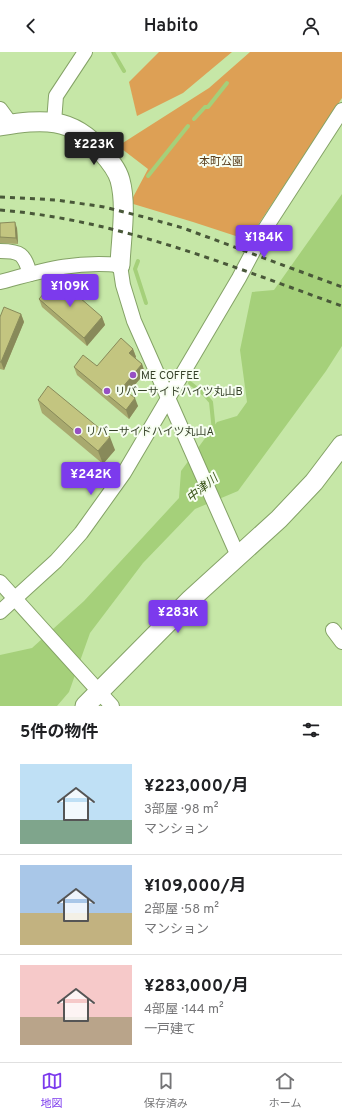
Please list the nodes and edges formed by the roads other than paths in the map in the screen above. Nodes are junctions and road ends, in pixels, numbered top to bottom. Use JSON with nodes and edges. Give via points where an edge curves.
{"nodes":[{"id":1,"x":85,"y":52,"type":"edge"},
{"id":2,"x":0,"y":109,"type":"edge"},
{"id":3,"x":342,"y":110,"type":"edge"},
{"id":4,"x":54,"y":122,"type":"junction"},
{"id":5,"x":6,"y":125,"type":"edge"},
{"id":6,"x":0,"y":251,"type":"edge"},
{"id":7,"x":120,"y":265,"type":"junction"},
{"id":8,"x":30,"y":274,"type":"junction"},
{"id":9,"x":0,"y":282,"type":"edge"},
{"id":10,"x":168,"y":397,"type":"junction"},
{"id":11,"x":342,"y":445,"type":"edge"},
{"id":12,"x":234,"y":548,"type":"junction"},
{"id":13,"x":0,"y":582,"type":"edge"},
{"id":14,"x":19,"y":601,"type":"junction"},
{"id":15,"x":0,"y":612,"type":"edge"},
{"id":16,"x":333,"y":630,"type":"dead end"},
{"id":17,"x":342,"y":642,"type":"edge"},
{"id":18,"x":96,"y":688,"type":"junction"},
{"id":19,"x":86,"y":706,"type":"edge"},
{"id":20,"x":112,"y":706,"type":"edge"}],
"edges":[{"from":1,"to":4,"type":"street","via":[[56,96]]},
{"from":2,"to":5,"type":"street"},
{"from":3,"to":10,"type":"street","via":[[266,230]]},
{"from":4,"to":5,"type":"street"},
{"from":4,"to":7,"type":"street","via":[[85,134],[111,162],[120,179],[123,199]]},
{"from":6,"to":8,"type":"street","via":[[15,251],[21,254],[26,260]]},
{"from":7,"to":8,"type":"street","via":[[79,264],[54,267]]},
{"from":7,"to":10,"type":"street","via":[[122,285],[134,322]]},
{"from":8,"to":9,"type":"street"},
{"from":10,"to":12,"type":"street"},
{"from":10,"to":14,"type":"street","via":[[124,473],[81,533]]},
{"from":11,"to":12,"type":"street","via":[[314,482],[294,503]]},
{"from":12,"to":18,"type":"street","via":[[191,599]]},
{"from":13,"to":14,"type":"street"},
{"from":14,"to":15,"type":"street"},
{"from":14,"to":18,"type":"street"},
{"from":16,"to":17,"type":"street"},
{"from":18,"to":19,"type":"street"},
{"from":18,"to":20,"type":"street"}]}
